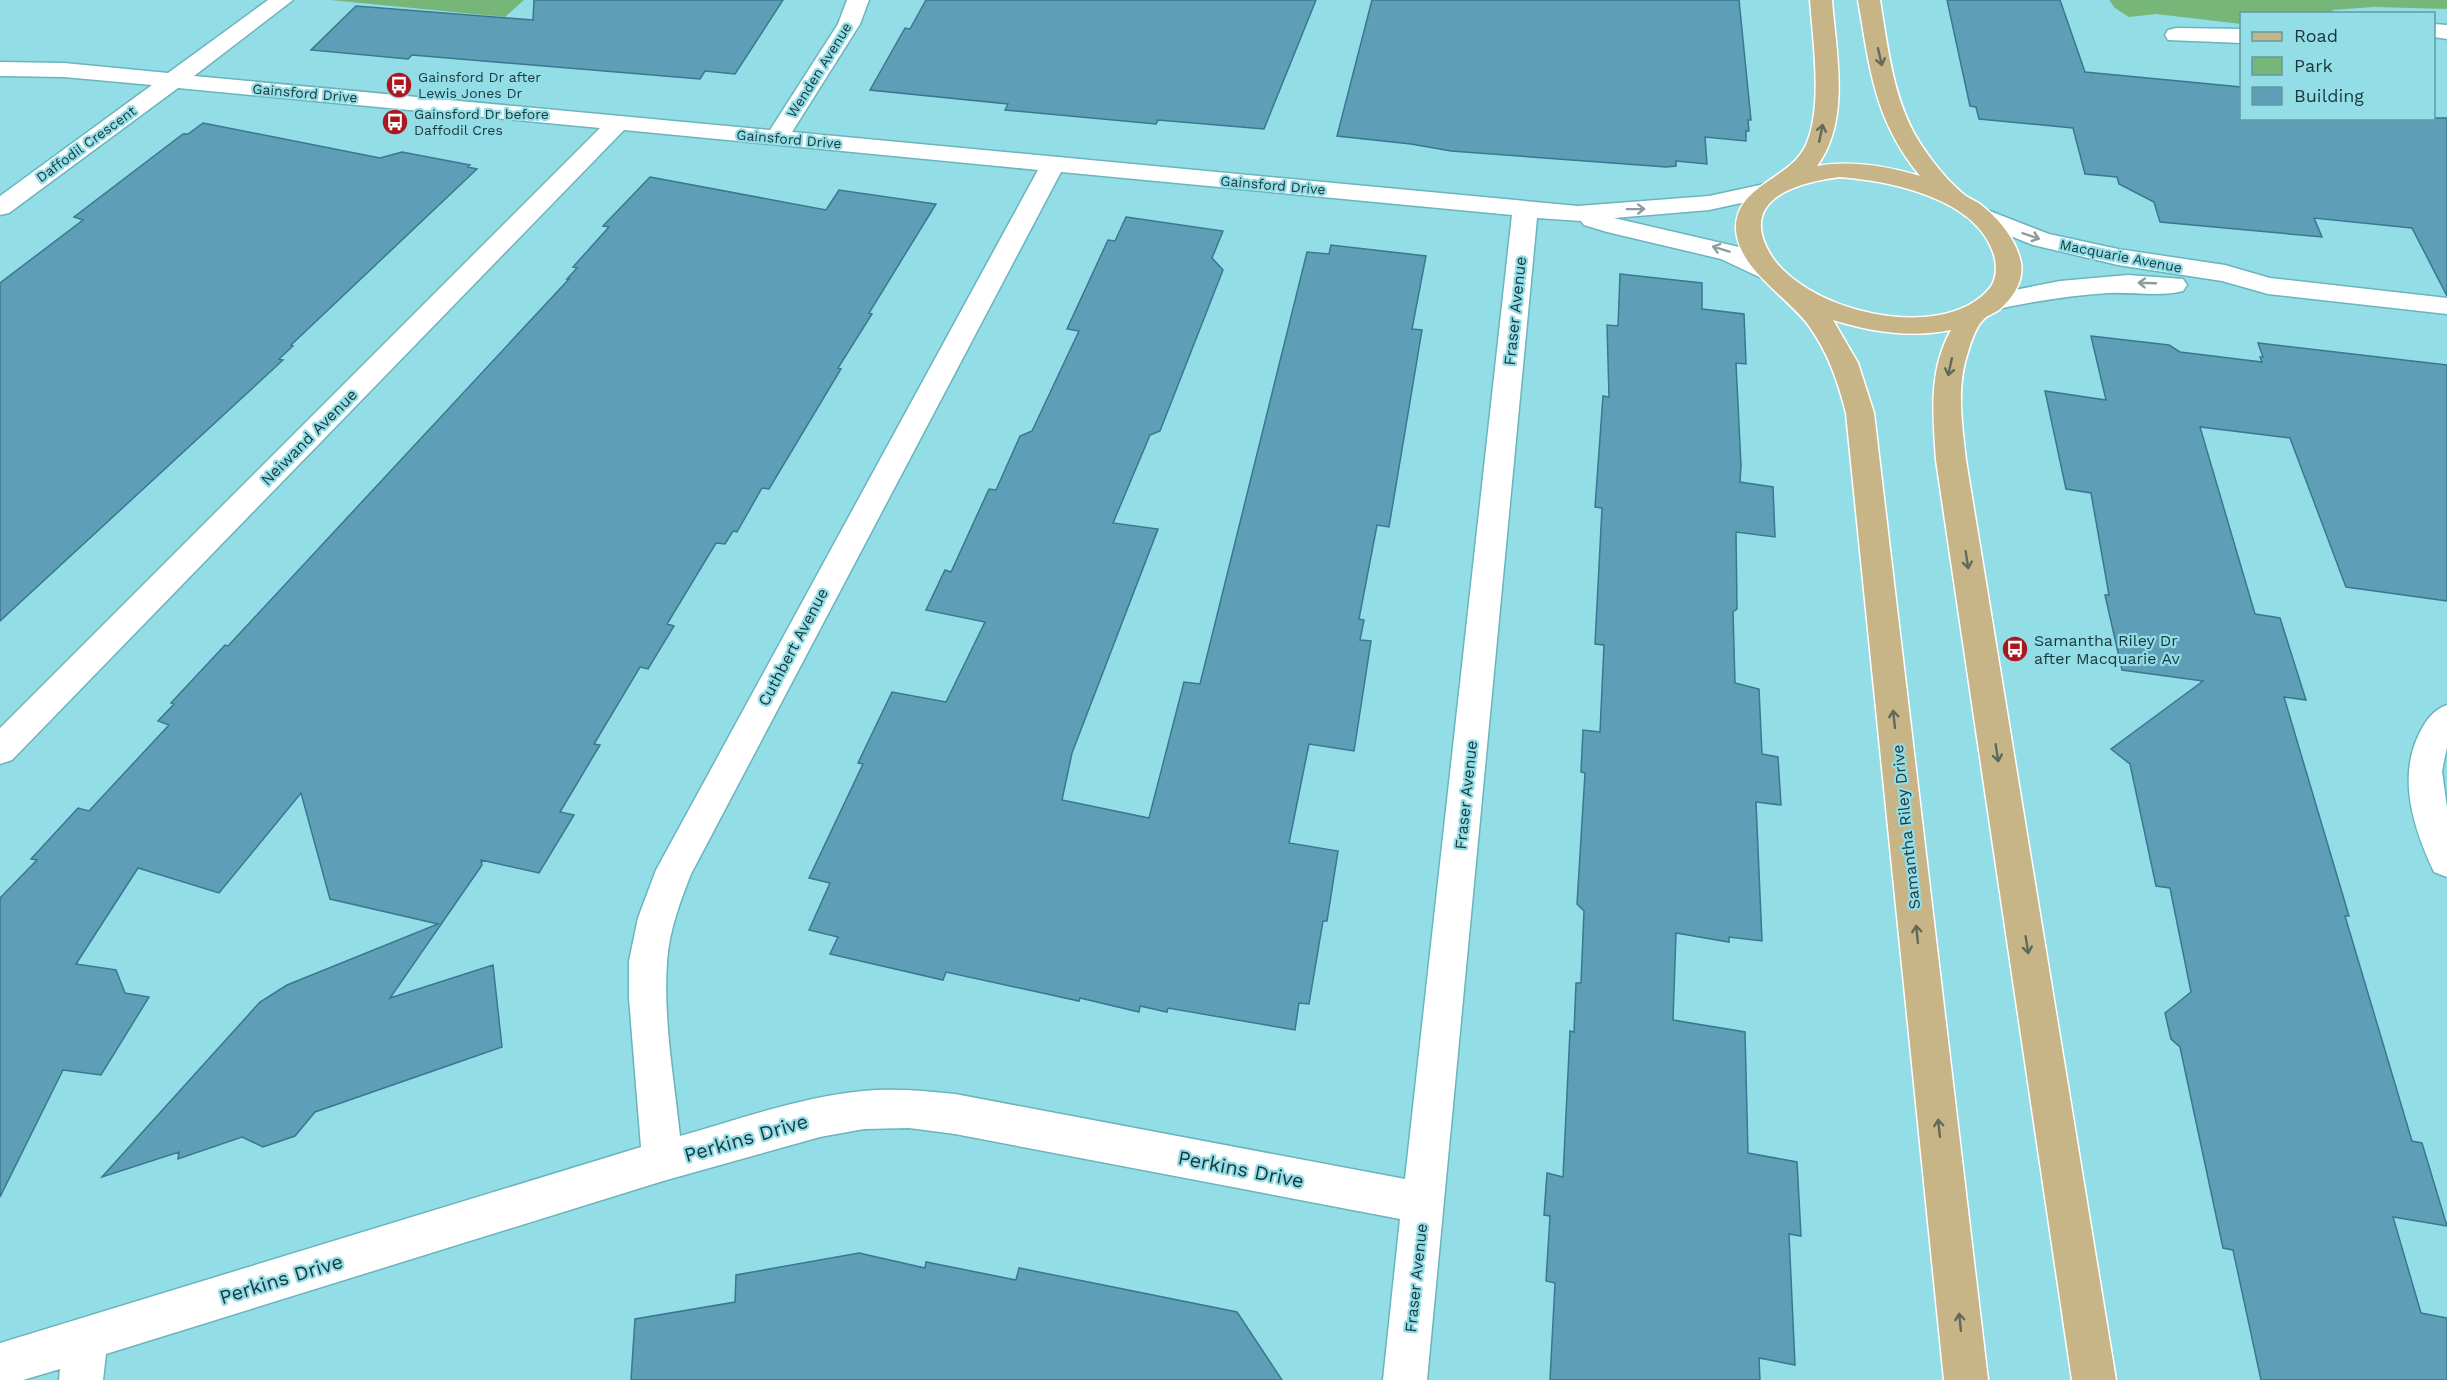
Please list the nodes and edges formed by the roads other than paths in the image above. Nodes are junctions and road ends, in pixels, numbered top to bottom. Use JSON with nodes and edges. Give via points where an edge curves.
{"nodes":[{"id":1,"x":282,"y":0,"type":"edge"},
{"id":2,"x":858,"y":0,"type":"edge"},
{"id":3,"x":1821,"y":0,"type":"edge"},
{"id":4,"x":1869,"y":0,"type":"edge"},
{"id":5,"x":2176,"y":35,"type":"dead end"},
{"id":6,"x":2240,"y":36,"type":"edge"},
{"id":7,"x":0,"y":69,"type":"edge"},
{"id":8,"x":172,"y":81,"type":"junction"},
{"id":9,"x":618,"y":123,"type":"junction"},
{"id":10,"x":777,"y":138,"type":"junction"},
{"id":11,"x":1053,"y":165,"type":"junction"},
{"id":12,"x":1779,"y":185,"type":"junction"},
{"id":13,"x":1954,"y":198,"type":"junction"},
{"id":14,"x":0,"y":208,"type":"edge"},
{"id":15,"x":1525,"y":209,"type":"junction"},
{"id":16,"x":1977,"y":213,"type":"junction"},
{"id":17,"x":1578,"y":214,"type":"junction"},
{"id":18,"x":1783,"y":284,"type":"junction"},
{"id":19,"x":2268,"y":286,"type":"junction"},
{"id":20,"x":2447,"y":306,"type":"edge"},
{"id":21,"x":1983,"y":308,"type":"junction"},
{"id":22,"x":2447,"y":719,"type":"edge"},
{"id":23,"x":0,"y":750,"type":"edge"},
{"id":24,"x":2447,"y":861,"type":"edge"},
{"id":25,"x":663,"y":1161,"type":"junction"},
{"id":26,"x":1424,"y":1203,"type":"junction"},
{"id":27,"x":83,"y":1360,"type":"edge"},
{"id":28,"x":0,"y":1365,"type":"edge"},
{"id":29,"x":1405,"y":1380,"type":"edge"},
{"id":30,"x":1966,"y":1380,"type":"edge"},
{"id":31,"x":2094,"y":1380,"type":"edge"}],
"edges":[{"from":1,"to":8,"type":"street","name":"Daffodil Crescent"},
{"from":2,"to":10,"type":"street","name":"Wenden Avenue","via":[[849,24]]},
{"from":12,"to":3,"type":"main road","one_way":true,"via":[[1807,164],[1821,139],[1825,103]]},
{"from":4,"to":13,"type":"main road","one_way":true,"via":[[1898,125],[1916,155]]},
{"from":5,"to":6,"type":"street"},
{"from":7,"to":8,"type":"street","name":"Gainsford Drive"},
{"from":8,"to":9,"type":"street","name":"Gainsford Drive"},
{"from":8,"to":14,"type":"street","name":"Daffodil Crescent"},
{"from":9,"to":10,"type":"street","name":"Gainsford Drive"},
{"from":9,"to":23,"type":"street","name":"Neiwand Avenue"},
{"from":10,"to":11,"type":"street","name":"Gainsford Drive"},
{"from":11,"to":15,"type":"street","name":"Gainsford Drive"},
{"from":11,"to":25,"type":"street","name":"Cuthbert Avenue","via":[[674,870],[656,918],[648,961]]},
{"from":12,"to":13,"type":"main road","via":[[1813,173],[1869,171],[1909,180]]},
{"from":17,"to":12,"type":"street","name":"Gainsford Drive","one_way":true,"via":[[1709,203]]},
{"from":12,"to":18,"type":"main road","via":[[1756,204],[1749,220],[1757,257]]},
{"from":13,"to":16,"type":"main road"},
{"from":15,"to":17,"type":"street","name":"Gainsford Drive"},
{"from":15,"to":26,"type":"street","name":"Fraser Avenue"},
{"from":16,"to":19,"type":"street","name":"Macquarie Avenue","one_way":true,"via":[[2017,231],[2069,247],[2152,264],[2225,273]]},
{"from":16,"to":21,"type":"main road","via":[[2000,240],[2009,268],[2005,286]]},
{"from":18,"to":17,"type":"street","name":"Gainsford Drive","one_way":true,"via":[[1757,264],[1723,249],[1619,230]]},
{"from":18,"to":21,"type":"main road","via":[[1821,307],[1886,324],[1938,323]]},
{"from":30,"to":18,"type":"main road","name":"Samantha Riley Drive","one_way":true,"via":[[1860,413],[1854,385],[1824,324]]},
{"from":19,"to":20,"type":"street","name":"Macquarie Avenue"},
{"from":19,"to":21,"type":"street","name":"Macquarie Avenue","one_way":true,"via":[[2229,289],[2110,284],[2030,294]]},
{"from":21,"to":31,"type":"main road","one_way":true,"via":[[1962,332],[1948,366],[1951,460]]},
{"from":22,"to":24,"type":"street","via":[[2431,740],[2425,765],[2425,794]]},
{"from":25,"to":26,"type":"street","name":"Perkins Drive","via":[[820,1117],[864,1110],[909,1109],[955,1114]]},
{"from":25,"to":27,"type":"street","name":"Perkins Drive"},
{"from":26,"to":29,"type":"street","name":"Fraser Avenue"},
{"from":27,"to":28,"type":"street","name":"Perkins Drive"}]}
